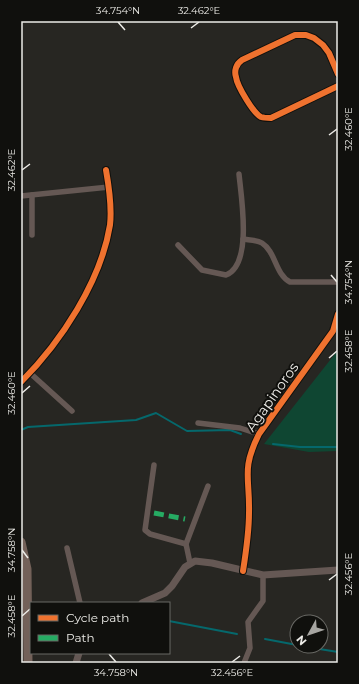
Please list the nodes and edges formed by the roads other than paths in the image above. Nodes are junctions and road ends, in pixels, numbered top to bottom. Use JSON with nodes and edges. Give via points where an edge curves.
{"nodes":[{"id":1,"x":338,"y":74,"type":"edge"},
{"id":2,"x":338,"y":86,"type":"edge"},
{"id":3,"x":106,"y":170,"type":"dead end"},
{"id":4,"x":239,"y":174,"type":"dead end"},
{"id":5,"x":109,"y":187,"type":"junction"},
{"id":6,"x":32,"y":195,"type":"junction"},
{"id":7,"x":21,"y":196,"type":"edge"},
{"id":8,"x":32,"y":235,"type":"dead end"},
{"id":9,"x":243,"y":239,"type":"junction"},
{"id":10,"x":178,"y":245,"type":"dead end"},
{"id":11,"x":338,"y":282,"type":"edge"},
{"id":12,"x":338,"y":314,"type":"edge"},
{"id":13,"x":337,"y":323,"type":"edge"},
{"id":14,"x":30,"y":373,"type":"junction"},
{"id":15,"x":21,"y":382,"type":"edge"},
{"id":16,"x":72,"y":411,"type":"dead end"},
{"id":17,"x":198,"y":423,"type":"dead end"},
{"id":18,"x":259,"y":434,"type":"junction"},
{"id":19,"x":154,"y":465,"type":"dead end"},
{"id":20,"x":208,"y":486,"type":"dead end"},
{"id":21,"x":186,"y":544,"type":"junction"},
{"id":22,"x":22,"y":547,"type":"edge"},
{"id":23,"x":67,"y":548,"type":"dead end"},
{"id":24,"x":190,"y":563,"type":"junction"},
{"id":25,"x":338,"y":570,"type":"edge"},
{"id":26,"x":243,"y":571,"type":"junction"},
{"id":27,"x":263,"y":575,"type":"junction"},
{"id":28,"x":80,"y":602,"type":"edge"},
{"id":29,"x":144,"y":602,"type":"edge"},
{"id":30,"x":26,"y":661,"type":"edge"},
{"id":31,"x":244,"y":663,"type":"edge"}],
"edges":[{"from":1,"to":2,"type":"street","via":[[329,53],[322,45],[314,38],[295,35],[242,60],[235,70],[236,81],[254,111],[262,117],[271,118]]},
{"from":3,"to":5,"type":"street"},
{"from":4,"to":9,"type":"street"},
{"from":5,"to":6,"type":"street"},
{"from":5,"to":14,"type":"street","via":[[110,223],[101,260],[68,325]]},
{"from":6,"to":7,"type":"street"},
{"from":6,"to":8,"type":"street"},
{"from":9,"to":10,"type":"street","via":[[238,266],[226,275],[202,270]]},
{"from":9,"to":11,"type":"street","via":[[261,242],[281,274],[290,282]]},
{"from":12,"to":13,"type":"street","name":"Agapinoros"},
{"from":13,"to":18,"type":"street","name":"Agapinoros"},
{"from":14,"to":15,"type":"street"},
{"from":14,"to":16,"type":"street"},
{"from":17,"to":18,"type":"street","via":[[240,428]]},
{"from":18,"to":26,"type":"street","name":"Agapinoros","via":[[246,468],[248,531]]},
{"from":19,"to":21,"type":"street","via":[[145,530],[150,534]]},
{"from":20,"to":21,"type":"street"},
{"from":21,"to":24,"type":"street"},
{"from":22,"to":30,"type":"main road","via":[[27,569]]},
{"from":23,"to":28,"type":"street"},
{"from":24,"to":26,"type":"street","via":[[200,561]]},
{"from":24,"to":29,"type":"street","via":[[164,593]]},
{"from":25,"to":27,"type":"street"},
{"from":26,"to":27,"type":"street"},
{"from":27,"to":31,"type":"street","via":[[263,601],[248,622],[250,648]]}]}
